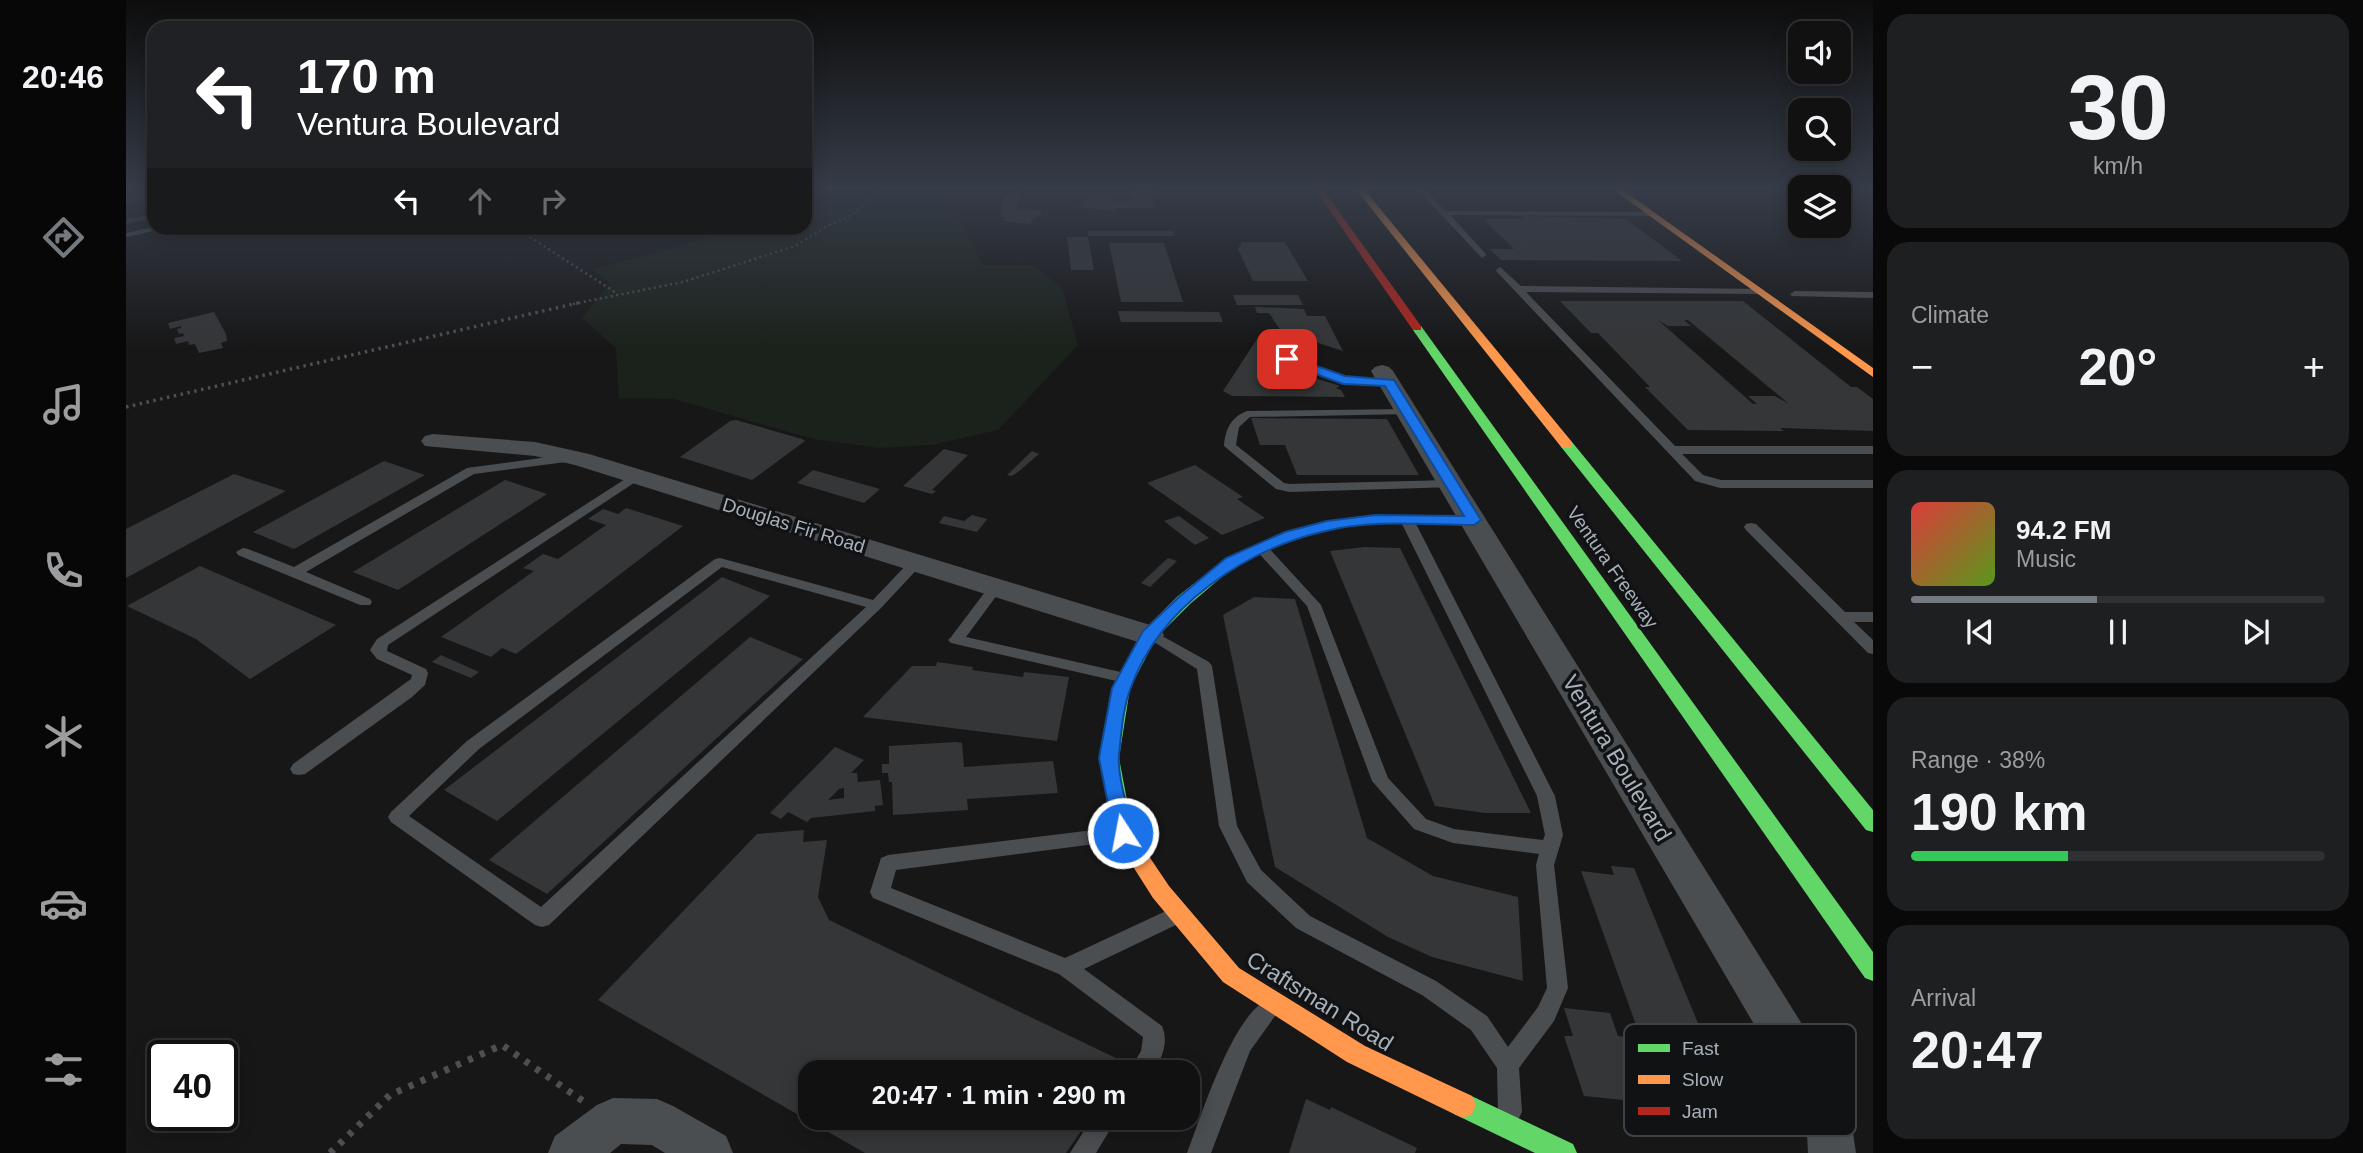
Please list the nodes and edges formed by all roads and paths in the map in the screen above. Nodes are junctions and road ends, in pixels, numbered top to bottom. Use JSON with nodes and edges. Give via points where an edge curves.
{"nodes":[{"id":1,"x":537,"y":242,"type":"edge"},
{"id":2,"x":800,"y":242,"type":"edge"},
{"id":3,"x":1356,"y":242,"type":"edge"},
{"id":4,"x":1402,"y":242,"type":"edge"},
{"id":5,"x":1470,"y":242,"type":"edge"},
{"id":6,"x":1689,"y":242,"type":"edge"},
{"id":7,"x":1482,"y":255,"type":"dead end"},
{"id":8,"x":1500,"y":270,"type":"dead end"},
{"id":9,"x":1519,"y":289,"type":"junction"},
{"id":10,"x":1789,"y":290,"type":"junction"},
{"id":11,"x":1761,"y":293,"type":"junction"},
{"id":12,"x":619,"y":295,"type":"junction"},
{"id":13,"x":1873,"y":295,"type":"edge"},
{"id":14,"x":1820,"y":312,"type":"dead end"},
{"id":15,"x":1287,"y":359,"type":"dead end"},
{"id":16,"x":1873,"y":373,"type":"edge"},
{"id":17,"x":1386,"y":377,"type":"joint"},
{"id":18,"x":126,"y":407,"type":"edge"},
{"id":19,"x":1407,"y":412,"type":"junction"},
{"id":20,"x":433,"y":441,"type":"dead end"},
{"id":21,"x":1672,"y":450,"type":"junction"},
{"id":22,"x":1873,"y":450,"type":"edge"},
{"id":23,"x":575,"y":457,"type":"junction"},
{"id":24,"x":636,"y":476,"type":"junction"},
{"id":25,"x":1451,"y":484,"type":"junction"},
{"id":26,"x":1873,"y":484,"type":"edge"},
{"id":27,"x":1407,"y":520,"type":"junction"},
{"id":28,"x":1474,"y":520,"type":"junction"},
{"id":29,"x":1751,"y":527,"type":"dead end"},
{"id":30,"x":1261,"y":548,"type":"junction"},
{"id":31,"x":243,"y":552,"type":"dead end"},
{"id":32,"x":916,"y":562,"type":"junction"},
{"id":33,"x":295,"y":572,"type":"junction"},
{"id":34,"x":996,"y":587,"type":"junction"},
{"id":35,"x":365,"y":602,"type":"dead end"},
{"id":36,"x":876,"y":605,"type":"junction"},
{"id":37,"x":1841,"y":617,"type":"junction"},
{"id":38,"x":1873,"y":617,"type":"edge"},
{"id":39,"x":1149,"y":635,"type":"junction"},
{"id":40,"x":1873,"y":649,"type":"edge"},
{"id":41,"x":1126,"y":678,"type":"junction"},
{"id":42,"x":299,"y":769,"type":"dead end"},
{"id":43,"x":1838,"y":781,"type":"junction"},
{"id":44,"x":1873,"y":813,"type":"edge"},
{"id":45,"x":1873,"y":824,"type":"edge"},
{"id":46,"x":1123,"y":833,"type":"junction"},
{"id":47,"x":1550,"y":848,"type":"junction"},
{"id":48,"x":1180,"y":914,"type":"junction"},
{"id":49,"x":1066,"y":968,"type":"junction"},
{"id":50,"x":1873,"y":971,"type":"edge"},
{"id":51,"x":1274,"y":1003,"type":"junction"},
{"id":52,"x":1778,"y":1024,"type":"edge"},
{"id":53,"x":1148,"y":1060,"type":"edge"},
{"id":54,"x":1508,"y":1065,"type":"junction"},
{"id":55,"x":613,"y":1121,"type":"junction"},
{"id":56,"x":1511,"y":1127,"type":"junction"},
{"id":57,"x":1098,"y":1130,"type":"edge"},
{"id":58,"x":330,"y":1153,"type":"edge"},
{"id":59,"x":572,"y":1153,"type":"edge"},
{"id":60,"x":709,"y":1153,"type":"edge"},
{"id":61,"x":1082,"y":1153,"type":"edge"},
{"id":62,"x":1199,"y":1153,"type":"edge"},
{"id":63,"x":1564,"y":1153,"type":"edge"}],
"edges":[{"from":1,"to":12,"type":"path"},
{"from":2,"to":12,"type":"path","via":[[683,282]]},
{"from":3,"to":50,"type":"main road","name":"Ventura Freeway"},
{"from":4,"to":43,"type":"main road","name":"Ventura Freeway"},
{"from":5,"to":7,"type":"lane"},
{"from":6,"to":11,"type":"main road"},
{"from":8,"to":9,"type":"lane"},
{"from":9,"to":11,"type":"lane"},
{"from":9,"to":21,"type":"lane"},
{"from":10,"to":11,"type":"main road"},
{"from":10,"to":13,"type":"lane"},
{"from":10,"to":14,"type":"main road"},
{"from":11,"to":16,"type":"main road"},
{"from":12,"to":18,"type":"path"},
{"from":15,"to":17,"type":"lane","via":[[1343,380]]},
{"from":17,"to":19,"type":"street","name":"Ventura Boulevard"},
{"from":19,"to":25,"type":"street","name":"Ventura Boulevard"},
{"from":19,"to":25,"type":"lane","via":[[1247,414],[1230,434],[1230,446],[1280,486],[1289,488]]},
{"from":20,"to":23,"type":"street","name":"Douglas Fir Road"},
{"from":21,"to":22,"type":"lane"},
{"from":21,"to":26,"type":"lane","via":[[1699,478],[1709,482]]},
{"from":23,"to":24,"type":"street","name":"Douglas Fir Road"},
{"from":23,"to":33,"type":"lane","via":[[471,471]]},
{"from":24,"to":32,"type":"street","name":"Douglas Fir Road"},
{"from":24,"to":42,"type":"lane","via":[[382,642],[378,650],[382,655],[419,673],[419,681]]},
{"from":25,"to":28,"type":"street","name":"Ventura Boulevard"},
{"from":27,"to":28,"type":"main road","name":"Craftsman Road"},
{"from":27,"to":30,"type":"main road","name":"Craftsman Road","via":[[1327,526]]},
{"from":27,"to":47,"type":"lane","via":[[1546,796],[1554,835]]},
{"from":28,"to":52,"type":"street","name":"Ventura Boulevard"},
{"from":29,"to":37,"type":"lane"},
{"from":30,"to":39,"type":"main road","name":"Craftsman Road","via":[[1232,561]]},
{"from":30,"to":47,"type":"lane","via":[[1314,605],[1381,781],[1420,824],[1453,836]]},
{"from":31,"to":33,"type":"lane"},
{"from":32,"to":34,"type":"street","name":"Douglas Fir Road"},
{"from":32,"to":36,"type":"lane"},
{"from":33,"to":35,"type":"lane"},
{"from":34,"to":39,"type":"street","name":"Douglas Fir Road"},
{"from":34,"to":41,"type":"lane","via":[[956,640]]},
{"from":36,"to":36,"type":"lane","via":[[542,919],[397,817],[473,745],[720,562]]},
{"from":37,"to":38,"type":"lane"},
{"from":37,"to":40,"type":"lane"},
{"from":39,"to":41,"type":"main road","name":"Craftsman Road"},
{"from":39,"to":54,"type":"lane","via":[[1204,666],[1228,826],[1254,876],[1303,922],[1429,988],[1479,1023]]},
{"from":41,"to":46,"type":"main road","name":"Craftsman Road","via":[[1109,758]]},
{"from":43,"to":44,"type":"main road"},
{"from":43,"to":45,"type":"main road","name":"Ventura Freeway"},
{"from":46,"to":48,"type":"main road","name":"Craftsman Road"},
{"from":46,"to":49,"type":"lane","via":[[888,863],[880,892]]},
{"from":47,"to":54,"type":"lane","via":[[1545,865],[1558,988],[1546,1014]]},
{"from":48,"to":49,"type":"lane"},
{"from":48,"to":51,"type":"main road","name":"Craftsman Road","via":[[1231,975]]},
{"from":49,"to":53,"type":"lane","via":[[1154,1033]]},
{"from":51,"to":56,"type":"main road","name":"Craftsman Road","via":[[1356,1054]]},
{"from":51,"to":62,"type":"lane","via":[[1241,1045]]},
{"from":54,"to":56,"type":"lane"},
{"from":55,"to":58,"type":"path","via":[[502,1045],[390,1095]]},
{"from":55,"to":59,"type":"street"},
{"from":55,"to":60,"type":"street","via":[[657,1122]]},
{"from":56,"to":63,"type":"main road","name":"Craftsman Road"},
{"from":57,"to":61,"type":"lane"}]}
